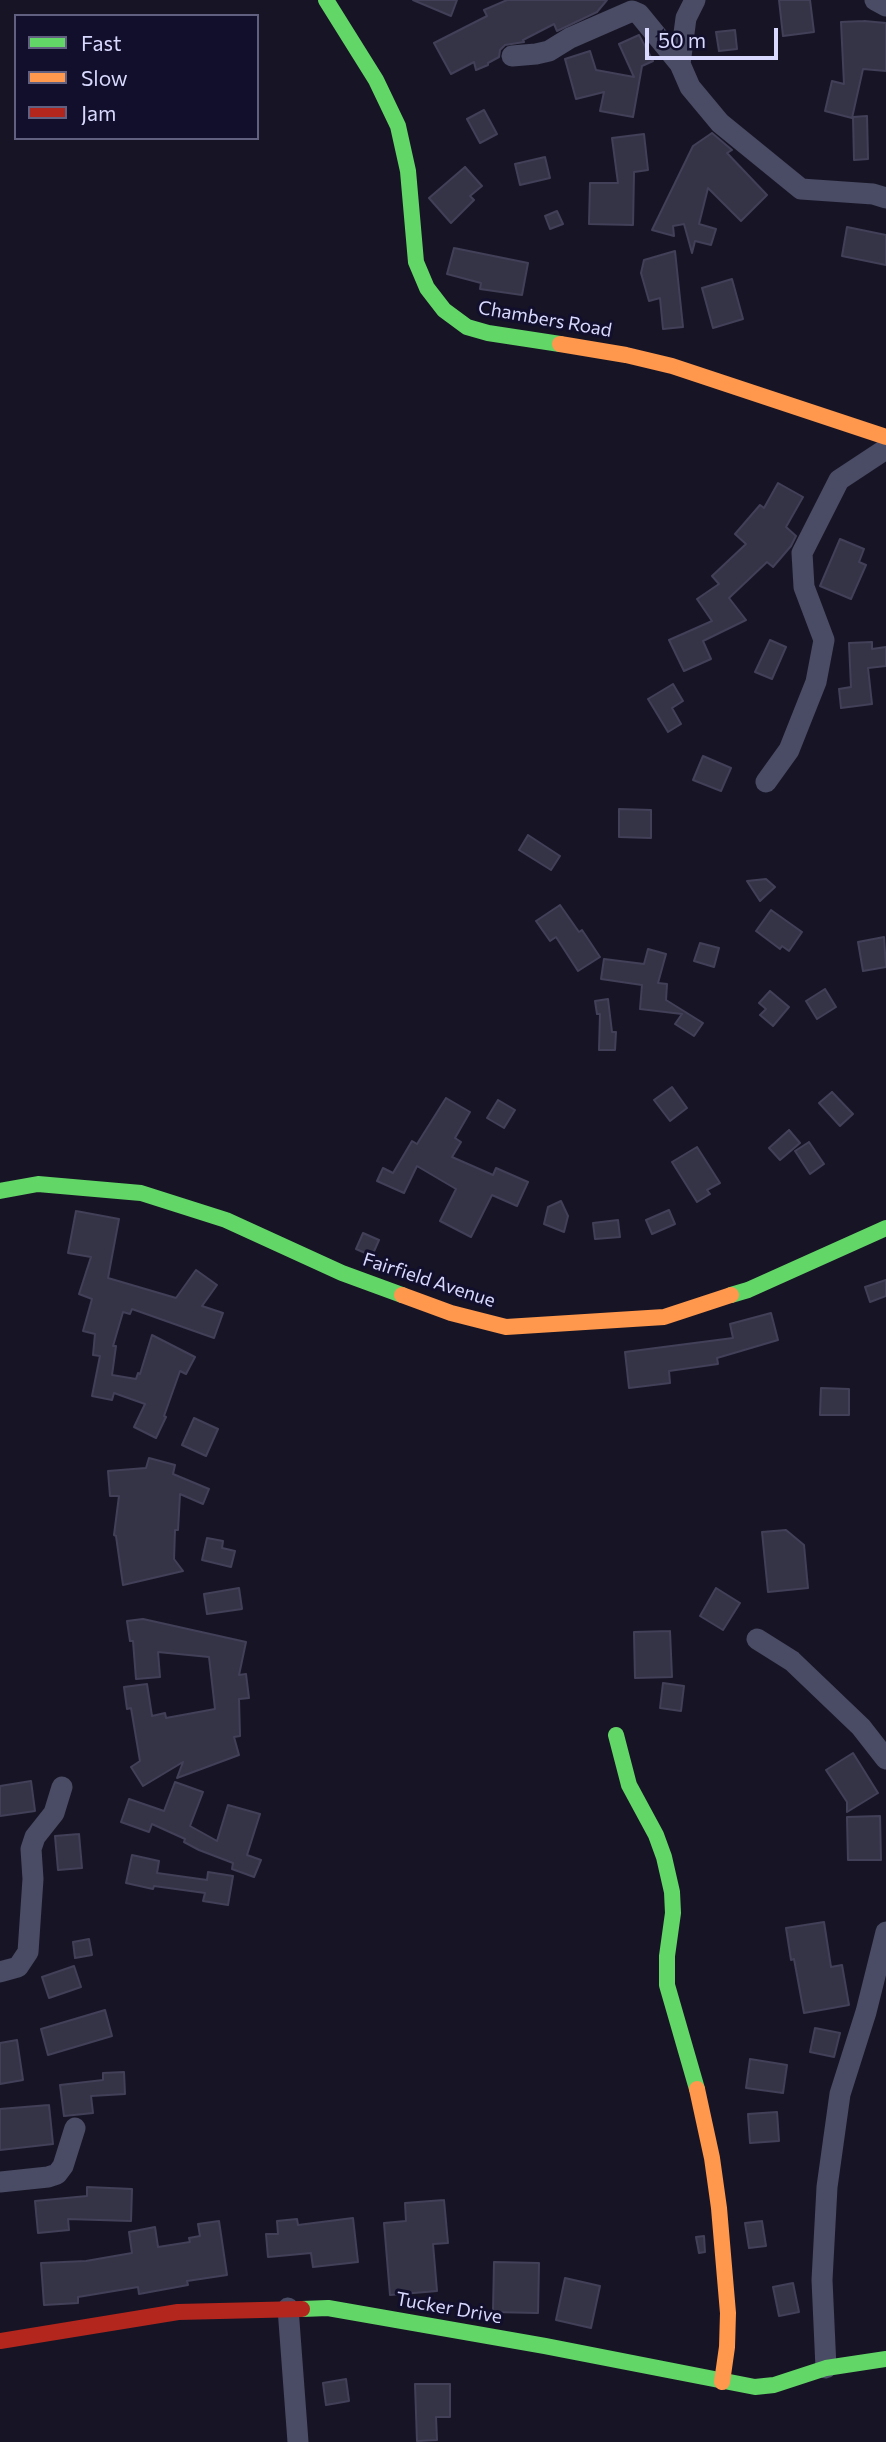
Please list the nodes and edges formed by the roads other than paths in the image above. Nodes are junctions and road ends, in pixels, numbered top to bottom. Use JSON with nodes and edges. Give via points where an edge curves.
{"nodes":[{"id":1,"x":326,"y":0,"type":"edge"},
{"id":2,"x":695,"y":0,"type":"edge"},
{"id":3,"x":875,"y":0,"type":"edge"},
{"id":4,"x":886,"y":6,"type":"edge"},
{"id":5,"x":512,"y":55,"type":"dead end"},
{"id":6,"x":680,"y":64,"type":"junction"},
{"id":7,"x":886,"y":198,"type":"edge"},
{"id":8,"x":886,"y":437,"type":"edge"},
{"id":9,"x":886,"y":449,"type":"edge"},
{"id":10,"x":766,"y":782,"type":"dead end"},
{"id":11,"x":0,"y":1191,"type":"edge"},
{"id":12,"x":886,"y":1228,"type":"edge"},
{"id":13,"x":757,"y":1639,"type":"dead end"},
{"id":14,"x":616,"y":1735,"type":"dead end"},
{"id":15,"x":886,"y":1759,"type":"edge"},
{"id":16,"x":62,"y":1787,"type":"dead end"},
{"id":17,"x":886,"y":1931,"type":"edge"},
{"id":18,"x":0,"y":1972,"type":"edge"},
{"id":19,"x":75,"y":2128,"type":"dead end"},
{"id":20,"x":0,"y":2182,"type":"edge"},
{"id":21,"x":288,"y":2308,"type":"junction"},
{"id":22,"x":0,"y":2342,"type":"edge"},
{"id":23,"x":886,"y":2359,"type":"edge"},
{"id":24,"x":826,"y":2368,"type":"junction"},
{"id":25,"x":722,"y":2382,"type":"junction"},
{"id":26,"x":298,"y":2442,"type":"edge"}],
"edges":[{"from":1,"to":8,"type":"street","name":"Chambers Road","via":[[376,80],[398,126],[408,171],[416,262],[427,288],[444,310],[467,327],[660,363]]},
{"from":2,"to":6,"type":"street","via":[[685,18]]},
{"from":3,"to":4,"type":"street"},
{"from":5,"to":6,"type":"street","via":[[549,51],[632,11]]},
{"from":6,"to":7,"type":"street","via":[[690,87],[720,123],[801,189]]},
{"from":9,"to":10,"type":"street","via":[[839,480],[802,553],[804,587],[824,640],[817,682],[789,750]]},
{"from":11,"to":12,"type":"street","name":"Fairfield Avenue","via":[[38,1184],[141,1193],[226,1220],[342,1273],[451,1313],[506,1327],[664,1317],[748,1290]]},
{"from":13,"to":15,"type":"street","via":[[792,1661],[861,1727]]},
{"from":14,"to":25,"type":"street","via":[[629,1785],[656,1835],[672,1892],[667,1985],[702,2110],[719,2208],[728,2313]]},
{"from":16,"to":18,"type":"street","via":[[54,1813],[30,1849],[33,1880],[28,1952],[19,1967]]},
{"from":17,"to":24,"type":"street","via":[[840,2094],[829,2173],[822,2280]]},
{"from":19,"to":20,"type":"street","via":[[64,2166],[57,2174]]},
{"from":21,"to":22,"type":"street","name":"Tucker Drive","via":[[178,2312]]},
{"from":21,"to":25,"type":"street","name":"Tucker Drive","via":[[328,2308]]},
{"from":21,"to":26,"type":"street"},
{"from":23,"to":24,"type":"street","name":"Tucker Drive"},
{"from":24,"to":25,"type":"street","name":"Tucker Drive","via":[[764,2386]]}]}
